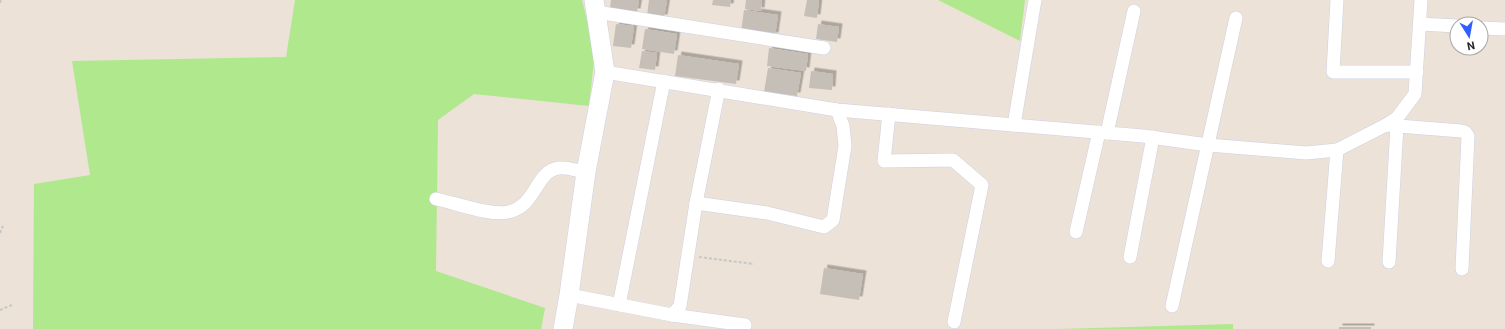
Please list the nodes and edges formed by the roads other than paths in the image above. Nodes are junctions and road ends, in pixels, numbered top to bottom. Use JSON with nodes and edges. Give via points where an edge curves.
{"nodes":[{"id":1,"x":1035,"y":0,"type":"edge"},
{"id":2,"x":1337,"y":0,"type":"edge"},
{"id":3,"x":1421,"y":0,"type":"edge"},
{"id":4,"x":595,"y":6,"type":"edge"},
{"id":5,"x":1134,"y":11,"type":"dead end"},
{"id":6,"x":1236,"y":18,"type":"dead end"},
{"id":7,"x":1420,"y":24,"type":"junction"},
{"id":8,"x":1449,"y":26,"type":"edge"},
{"id":9,"x":1489,"y":28,"type":"edge"},
{"id":10,"x":1505,"y":29,"type":"edge"},
{"id":11,"x":824,"y":48,"type":"dead end"},
{"id":12,"x":605,"y":72,"type":"junction"},
{"id":13,"x":1417,"y":72,"type":"junction"},
{"id":14,"x":664,"y":81,"type":"junction"},
{"id":15,"x":719,"y":90,"type":"junction"},
{"id":16,"x":837,"y":110,"type":"junction"},
{"id":17,"x":889,"y":114,"type":"junction"},
{"id":18,"x":1014,"y":124,"type":"junction"},
{"id":19,"x":1392,"y":125,"type":"junction"},
{"id":20,"x":1103,"y":133,"type":"junction"},
{"id":21,"x":1154,"y":137,"type":"junction"},
{"id":22,"x":1208,"y":145,"type":"junction"},
{"id":23,"x":1337,"y":150,"type":"junction"},
{"id":24,"x":586,"y":172,"type":"junction"},
{"id":25,"x":436,"y":199,"type":"dead end"},
{"id":26,"x":696,"y":202,"type":"junction"},
{"id":27,"x":1076,"y":232,"type":"dead end"},
{"id":28,"x":1130,"y":257,"type":"dead end"},
{"id":29,"x":1328,"y":261,"type":"dead end"},
{"id":30,"x":1389,"y":262,"type":"dead end"},
{"id":31,"x":1462,"y":269,"type":"dead end"},
{"id":32,"x":569,"y":295,"type":"junction"},
{"id":33,"x":619,"y":304,"type":"junction"},
{"id":34,"x":1172,"y":306,"type":"dead end"},
{"id":35,"x":672,"y":315,"type":"junction"},
{"id":36,"x":954,"y":322,"type":"dead end"},
{"id":37,"x":745,"y":325,"type":"dead end"},
{"id":38,"x":563,"y":329,"type":"edge"}],
"edges":[{"from":1,"to":18,"type":"street"},
{"from":2,"to":13,"type":"street","via":[[1333,72]]},
{"from":3,"to":7,"type":"street"},
{"from":4,"to":11,"type":"street"},
{"from":4,"to":12,"type":"street"},
{"from":5,"to":20,"type":"street"},
{"from":6,"to":22,"type":"street"},
{"from":7,"to":8,"type":"street"},
{"from":7,"to":13,"type":"street"},
{"from":9,"to":10,"type":"street"},
{"from":12,"to":14,"type":"street"},
{"from":12,"to":24,"type":"street"},
{"from":13,"to":19,"type":"street","via":[[1415,94]]},
{"from":14,"to":15,"type":"street"},
{"from":14,"to":33,"type":"street"},
{"from":15,"to":16,"type":"street"},
{"from":15,"to":26,"type":"street"},
{"from":16,"to":17,"type":"street"},
{"from":16,"to":26,"type":"street","via":[[843,126],[845,146],[833,220],[824,227],[767,213]]},
{"from":17,"to":18,"type":"street"},
{"from":17,"to":36,"type":"street","via":[[884,161],[953,160],[982,185]]},
{"from":18,"to":20,"type":"street"},
{"from":19,"to":23,"type":"street"},
{"from":19,"to":30,"type":"street"},
{"from":19,"to":31,"type":"street","via":[[1461,130],[1468,136]]},
{"from":20,"to":21,"type":"street"},
{"from":20,"to":27,"type":"street"},
{"from":21,"to":22,"type":"street"},
{"from":21,"to":28,"type":"street"},
{"from":22,"to":23,"type":"street","via":[[1306,153]]},
{"from":22,"to":34,"type":"street"},
{"from":23,"to":29,"type":"street"},
{"from":24,"to":25,"type":"street","via":[[559,168],[549,172],[542,178],[530,200],[519,209],[508,212],[494,213]]},
{"from":24,"to":32,"type":"street"},
{"from":26,"to":35,"type":"street","via":[[680,306]]},
{"from":32,"to":33,"type":"street"},
{"from":32,"to":38,"type":"street"},
{"from":33,"to":35,"type":"street"},
{"from":35,"to":37,"type":"street"}]}
